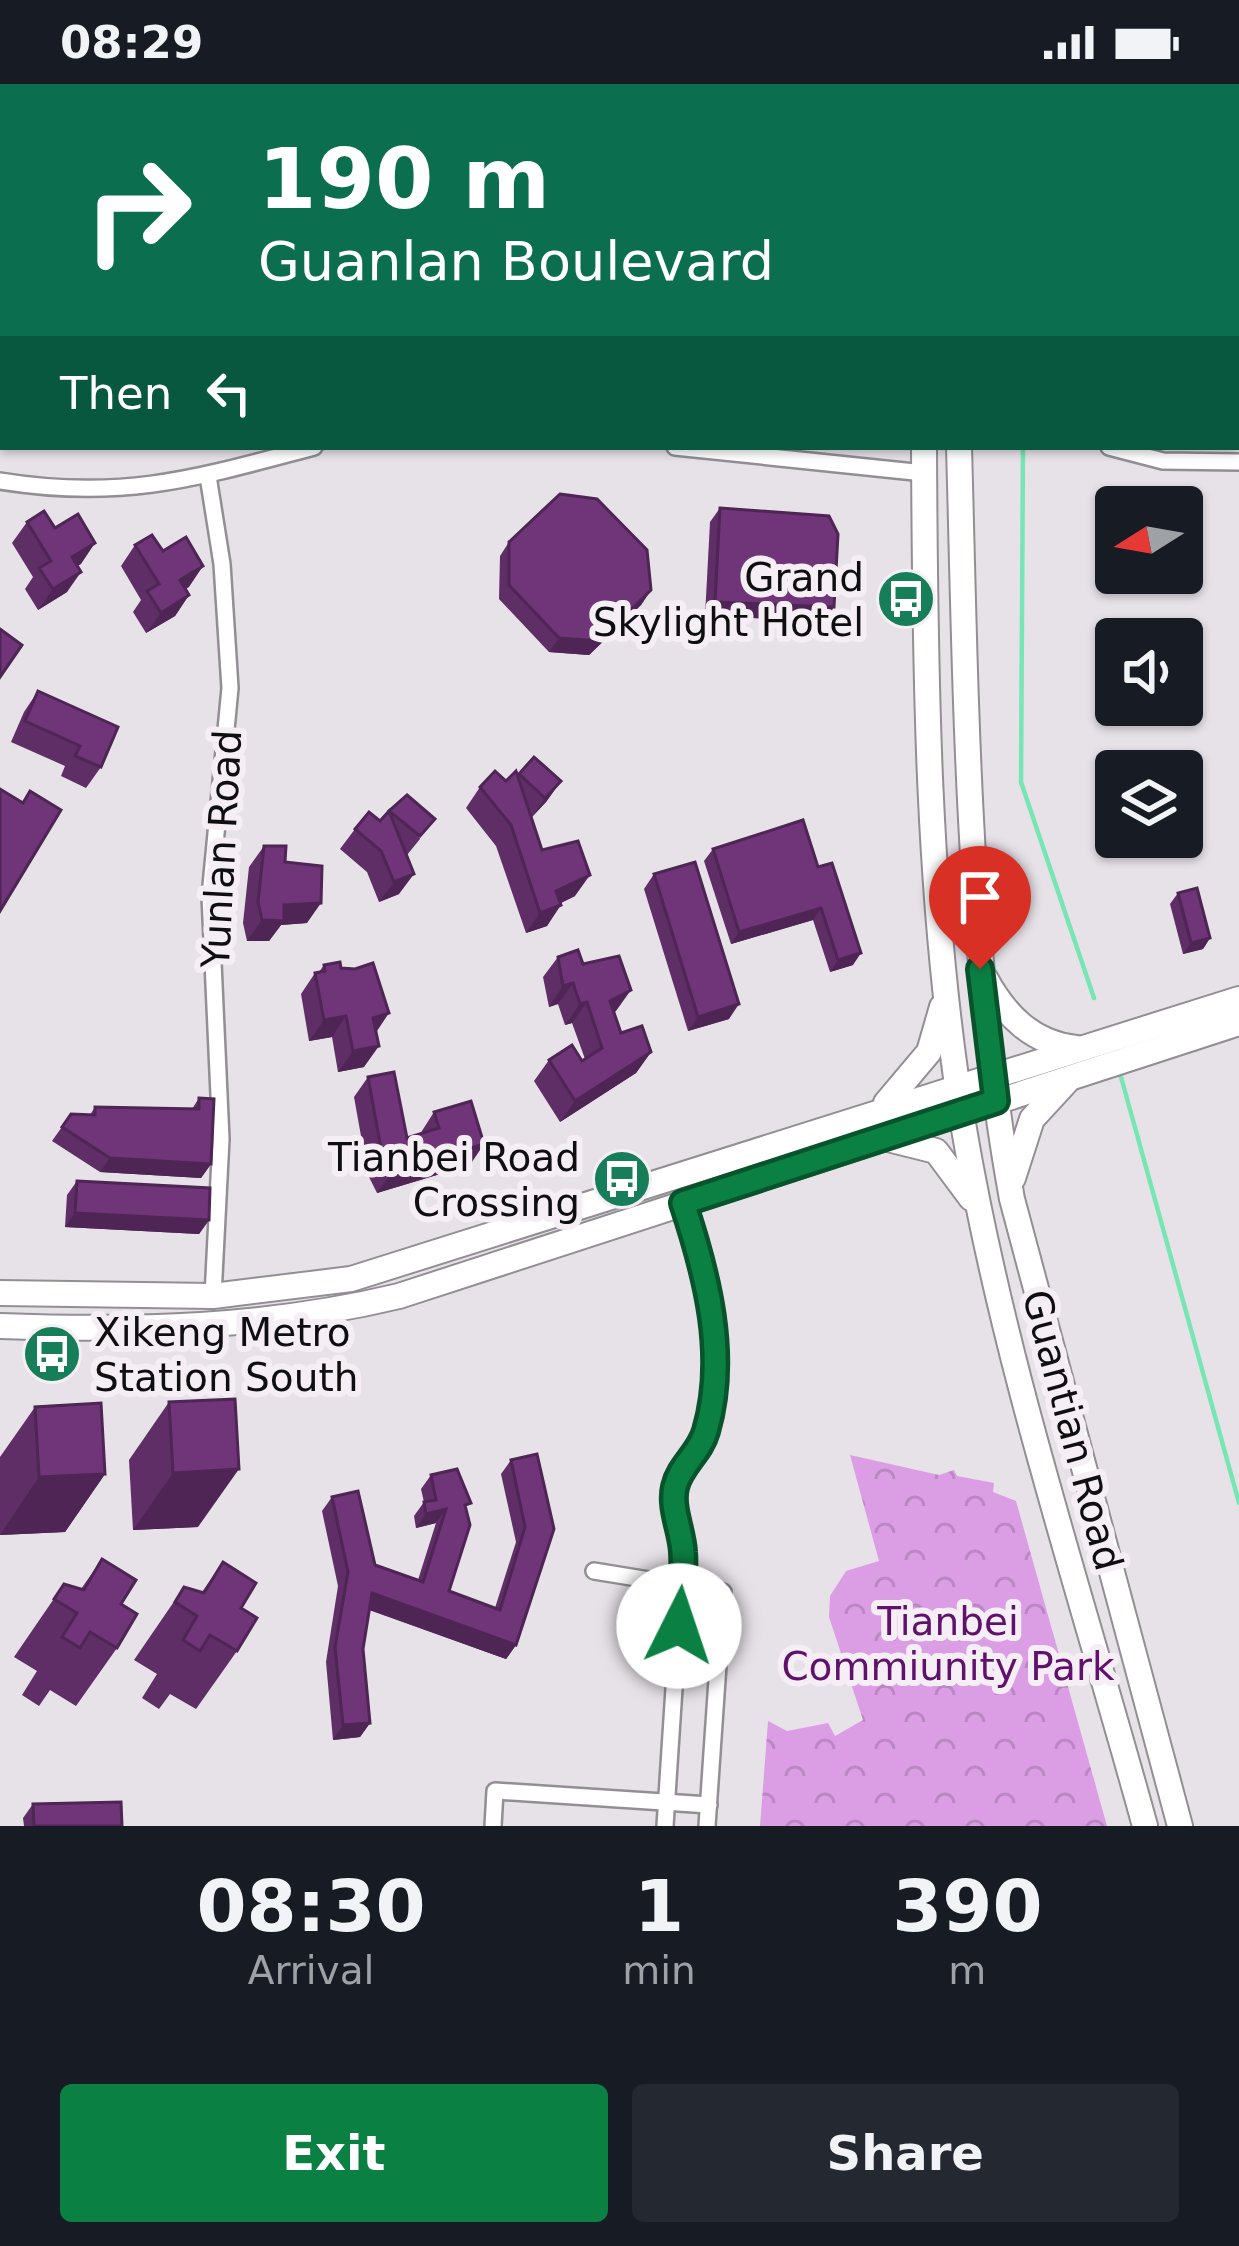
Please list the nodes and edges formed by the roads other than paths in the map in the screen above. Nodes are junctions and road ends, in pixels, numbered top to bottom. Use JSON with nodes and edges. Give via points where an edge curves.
{"nodes":[{"id":1,"x":303,"y":450,"type":"edge"},
{"id":2,"x":732,"y":450,"type":"edge"},
{"id":3,"x":959,"y":450,"type":"edge"},
{"id":4,"x":1121,"y":450,"type":"edge"},
{"id":5,"x":924,"y":460,"type":"edge"},
{"id":6,"x":1239,"y":462,"type":"edge"},
{"id":7,"x":208,"y":476,"type":"junction"},
{"id":8,"x":0,"y":482,"type":"edge"},
{"id":9,"x":980,"y":969,"type":"junction"},
{"id":10,"x":946,"y":987,"type":"junction"},
{"id":11,"x":1239,"y":999,"type":"edge"},
{"id":12,"x":1239,"y":1023,"type":"edge"},
{"id":13,"x":1081,"y":1061,"type":"junction"},
{"id":14,"x":992,"y":1075,"type":"junction"},
{"id":15,"x":958,"y":1085,"type":"junction"},
{"id":16,"x":996,"y":1101,"type":"junction"},
{"id":17,"x":962,"y":1112,"type":"junction"},
{"id":18,"x":872,"y":1113,"type":"junction"},
{"id":19,"x":874,"y":1140,"type":"junction"},
{"id":20,"x":1012,"y":1199,"type":"junction"},
{"id":21,"x":683,"y":1203,"type":"junction"},
{"id":22,"x":986,"y":1232,"type":"junction"},
{"id":23,"x":0,"y":1293,"type":"edge"},
{"id":24,"x":213,"y":1296,"type":"junction"},
{"id":25,"x":0,"y":1327,"type":"edge"},
{"id":26,"x":1048,"y":1339,"type":"junction"},
{"id":27,"x":1013,"y":1349,"type":"junction"},
{"id":28,"x":594,"y":1571,"type":"dead end"},
{"id":29,"x":682,"y":1582,"type":"junction"},
{"id":30,"x":667,"y":1802,"type":"junction"},
{"id":31,"x":709,"y":1805,"type":"junction"},
{"id":32,"x":493,"y":1826,"type":"edge"},
{"id":33,"x":665,"y":1826,"type":"edge"},
{"id":34,"x":707,"y":1826,"type":"edge"},
{"id":35,"x":1144,"y":1826,"type":"edge"},
{"id":36,"x":1180,"y":1826,"type":"edge"}],
"edges":[{"from":1,"to":7,"type":"street"},
{"from":2,"to":5,"type":"street"},
{"from":3,"to":9,"type":"main road","name":"Guantian Road"},
{"from":4,"to":6,"type":"street","via":[[1163,461]]},
{"from":5,"to":10,"type":"main road"},
{"from":7,"to":8,"type":"street","via":[[112,492]]},
{"from":7,"to":24,"type":"street","name":"Yunlan Road","via":[[230,688],[210,896],[220,1138]]},
{"from":9,"to":13,"type":"main road","via":[[1009,1014]]},
{"from":9,"to":14,"type":"main road","name":"Guantian Road"},
{"from":10,"to":15,"type":"main road","name":"Guantian Road"},
{"from":10,"to":18,"type":"main road","via":[[922,1065]]},
{"from":11,"to":13,"type":"main road"},
{"from":12,"to":13,"type":"main road"},
{"from":13,"to":14,"type":"main road"},
{"from":13,"to":16,"type":"main road"},
{"from":13,"to":20,"type":"main road","via":[[1032,1119]]},
{"from":14,"to":15,"type":"main road"},
{"from":14,"to":16,"type":"main road","name":"Guantian Road"},
{"from":15,"to":17,"type":"main road","name":"Guantian Road"},
{"from":15,"to":18,"type":"main road"},
{"from":16,"to":17,"type":"main road"},
{"from":16,"to":20,"type":"main road","name":"Guantian Road"},
{"from":17,"to":19,"type":"main road"},
{"from":17,"to":22,"type":"main road","name":"Guantian Road"},
{"from":18,"to":24,"type":"main road","via":[[383,1271]]},
{"from":19,"to":21,"type":"main road"},
{"from":19,"to":22,"type":"main road","via":[[910,1140],[936,1151]]},
{"from":20,"to":26,"type":"main road","name":"Guantian Road"},
{"from":21,"to":25,"type":"main road","via":[[336,1311],[194,1328]]},
{"from":21,"to":29,"type":"street","via":[[705,1267],[716,1368],[703,1442],[673,1493]]},
{"from":22,"to":27,"type":"main road","name":"Guantian Road"},
{"from":23,"to":24,"type":"main road"},
{"from":26,"to":27,"type":"main road"},
{"from":26,"to":36,"type":"main road","name":"Guantian Road"},
{"from":27,"to":35,"type":"main road","name":"Guantian Road"},
{"from":28,"to":29,"type":"street"},
{"from":29,"to":30,"type":"street"},
{"from":29,"to":31,"type":"street","via":[[723,1592]]},
{"from":30,"to":31,"type":"street"},
{"from":30,"to":32,"type":"street","via":[[495,1791]]},
{"from":30,"to":33,"type":"street"},
{"from":31,"to":34,"type":"street"}]}
